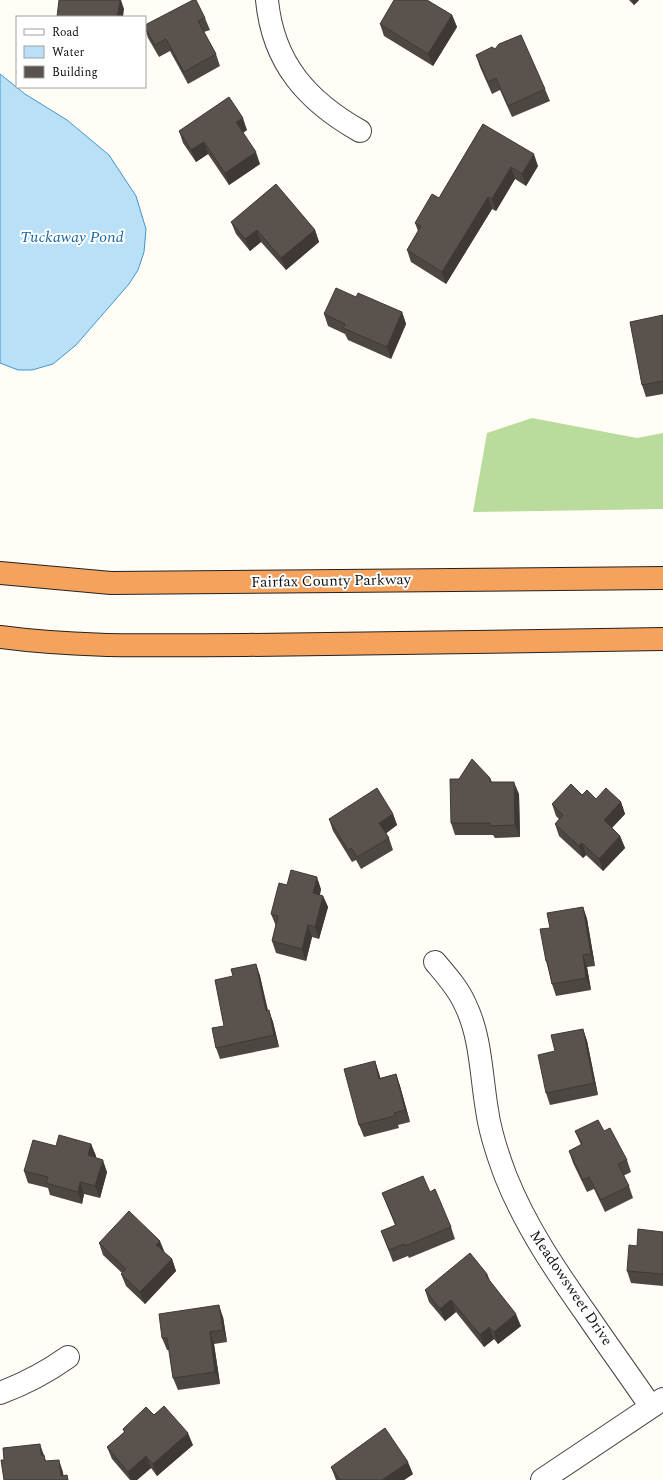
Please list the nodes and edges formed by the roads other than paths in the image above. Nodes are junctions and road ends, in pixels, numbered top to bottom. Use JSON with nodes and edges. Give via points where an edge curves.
{"nodes":[{"id":1,"x":267,"y":0,"type":"edge"},
{"id":2,"x":360,"y":131,"type":"dead end"},
{"id":3,"x":0,"y":573,"type":"edge"},
{"id":4,"x":663,"y":578,"type":"edge"},
{"id":5,"x":0,"y":637,"type":"edge"},
{"id":6,"x":663,"y":639,"type":"edge"},
{"id":7,"x":435,"y":962,"type":"dead end"},
{"id":8,"x":68,"y":1357,"type":"dead end"},
{"id":9,"x":0,"y":1393,"type":"edge"},
{"id":10,"x":657,"y":1403,"type":"edge"},
{"id":11,"x":542,"y":1480,"type":"edge"}],
"edges":[{"from":1,"to":2,"type":"street","via":[[278,48],[294,78],[317,102]]},
{"from":3,"to":4,"type":"highway","name":"Fairfax County Parkway","via":[[111,583]]},
{"from":5,"to":6,"type":"highway","via":[[32,642],[88,645]]},
{"from":7,"to":10,"type":"street","name":"Meadowsweet Drive","via":[[449,978],[465,1004],[475,1031],[487,1112],[495,1144],[520,1208],[552,1266]]},
{"from":8,"to":9,"type":"street","via":[[17,1387]]},
{"from":10,"to":11,"type":"street"}]}
